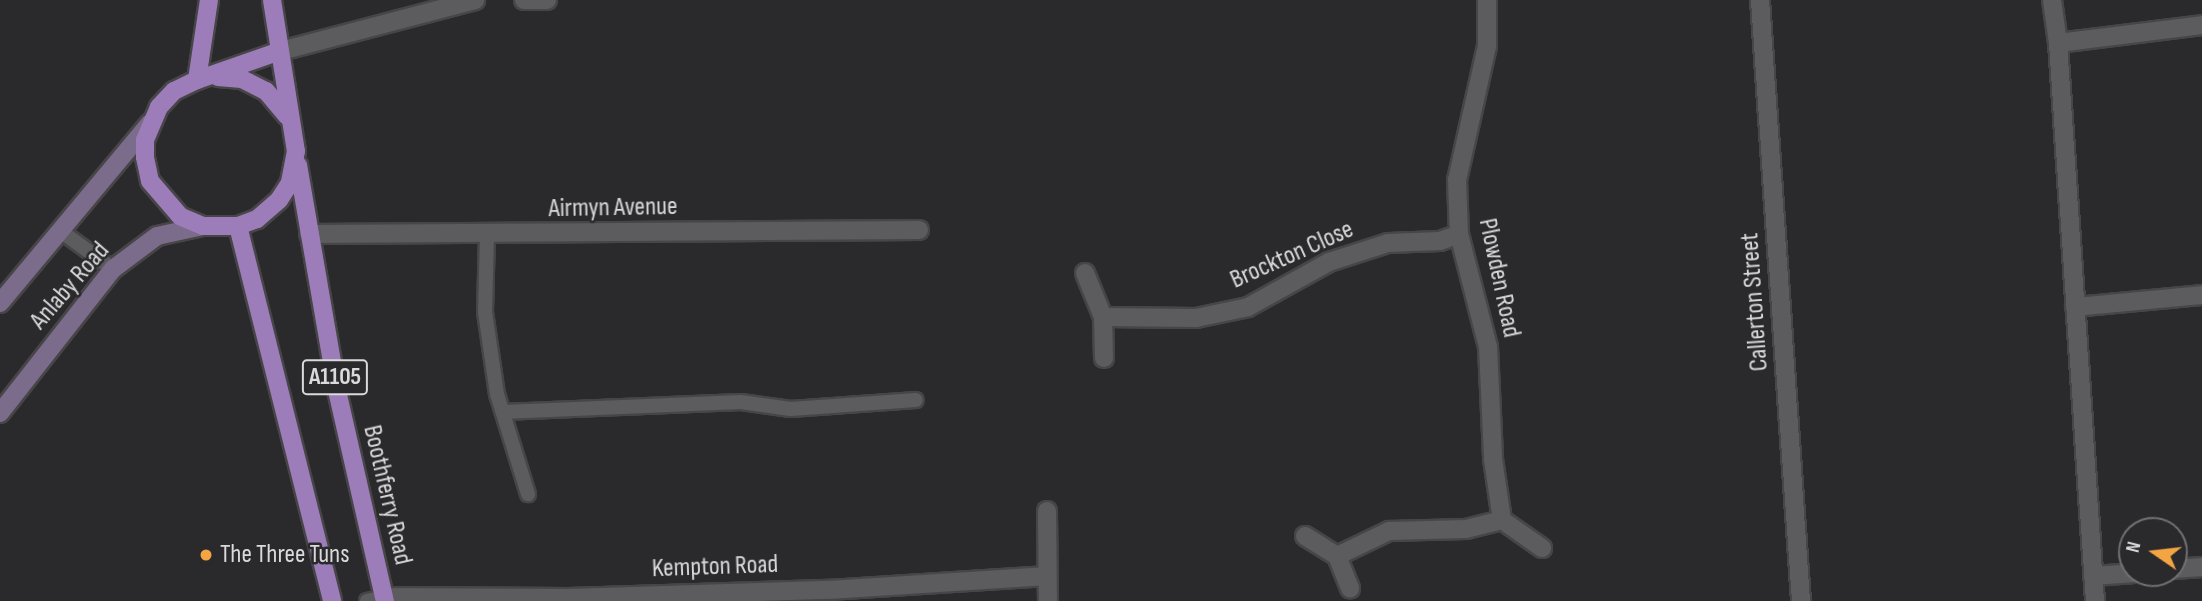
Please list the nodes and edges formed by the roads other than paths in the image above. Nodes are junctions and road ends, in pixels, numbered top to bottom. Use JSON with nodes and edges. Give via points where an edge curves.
{"nodes":[{"id":1,"x":209,"y":0,"type":"edge"},
{"id":2,"x":272,"y":0,"type":"edge"},
{"id":3,"x":475,"y":0,"type":"edge"},
{"id":4,"x":524,"y":0,"type":"edge"},
{"id":5,"x":547,"y":0,"type":"edge"},
{"id":6,"x":1487,"y":0,"type":"edge"},
{"id":7,"x":1760,"y":0,"type":"edge"},
{"id":8,"x":2052,"y":0,"type":"edge"},
{"id":9,"x":2202,"y":25,"type":"edge"},
{"id":10,"x":2058,"y":43,"type":"junction"},
{"id":11,"x":277,"y":52,"type":"junction"},
{"id":12,"x":197,"y":80,"type":"junction"},
{"id":13,"x":289,"y":120,"type":"junction"},
{"id":14,"x":151,"y":121,"type":"junction"},
{"id":15,"x":296,"y":151,"type":"junction"},
{"id":16,"x":203,"y":226,"type":"junction"},
{"id":17,"x":238,"y":226,"type":"junction"},
{"id":18,"x":919,"y":230,"type":"dead end"},
{"id":19,"x":62,"y":232,"type":"junction"},
{"id":20,"x":309,"y":234,"type":"junction"},
{"id":21,"x":1459,"y":234,"type":"junction"},
{"id":22,"x":487,"y":235,"type":"junction"},
{"id":23,"x":113,"y":269,"type":"junction"},
{"id":24,"x":1085,"y":273,"type":"dead end"},
{"id":25,"x":2202,"y":295,"type":"edge"},
{"id":26,"x":0,"y":303,"type":"edge"},
{"id":27,"x":2075,"y":306,"type":"junction"},
{"id":28,"x":1103,"y":317,"type":"junction"},
{"id":29,"x":1104,"y":358,"type":"dead end"},
{"id":30,"x":916,"y":400,"type":"dead end"},
{"id":31,"x":503,"y":412,"type":"junction"},
{"id":32,"x":0,"y":413,"type":"edge"},
{"id":33,"x":528,"y":494,"type":"dead end"},
{"id":34,"x":1047,"y":511,"type":"dead end"},
{"id":35,"x":1502,"y":520,"type":"junction"},
{"id":36,"x":1306,"y":536,"type":"dead end"},
{"id":37,"x":1542,"y":548,"type":"dead end"},
{"id":38,"x":1337,"y":556,"type":"junction"},
{"id":39,"x":2118,"y":574,"type":"edge"},
{"id":40,"x":1047,"y":576,"type":"junction"},
{"id":41,"x":2093,"y":576,"type":"junction"},
{"id":42,"x":1350,"y":589,"type":"dead end"},
{"id":43,"x":378,"y":600,"type":"edge"},
{"id":44,"x":332,"y":601,"type":"edge"},
{"id":45,"x":1048,"y":601,"type":"edge"},
{"id":46,"x":1801,"y":601,"type":"edge"},
{"id":47,"x":2095,"y":601,"type":"edge"}],
"edges":[{"from":1,"to":12,"type":"main road"},
{"from":2,"to":11,"type":"main road","number":"A1105"},
{"from":3,"to":11,"type":"street"},
{"from":4,"to":5,"type":"street"},
{"from":6,"to":21,"type":"street","name":"Plowden Road","via":[[1486,46],[1457,180]]},
{"from":7,"to":46,"type":"street","name":"Callerton Street"},
{"from":8,"to":10,"type":"street"},
{"from":9,"to":10,"type":"street"},
{"from":10,"to":27,"type":"street"},
{"from":11,"to":12,"type":"main road"},
{"from":11,"to":13,"type":"main road","number":"A1105"},
{"from":12,"to":13,"type":"main road","via":[[242,79],[266,91]]},
{"from":12,"to":14,"type":"main road","via":[[174,92]]},
{"from":13,"to":15,"type":"main road","number":"A1105"},
{"from":14,"to":16,"type":"main road","via":[[145,157],[150,181],[180,216]]},
{"from":14,"to":19,"type":"main road","name":"Anlaby Road"},
{"from":15,"to":17,"type":"main road","number":"A1105","via":[[290,183],[279,200],[257,219]]},
{"from":15,"to":20,"type":"main road","name":"Boothferry Road","number":"A1105"},
{"from":16,"to":17,"type":"main road","number":"A1105"},
{"from":16,"to":23,"type":"main road","name":"Anlaby Road","via":[[157,236]]},
{"from":17,"to":44,"type":"main road","number":"A1105"},
{"from":18,"to":22,"type":"street","name":"Airmyn Avenue"},
{"from":19,"to":23,"type":"lane"},
{"from":19,"to":26,"type":"main road","name":"Anlaby Road"},
{"from":20,"to":22,"type":"street","name":"Airmyn Avenue"},
{"from":20,"to":43,"type":"main road","name":"Boothferry Road","number":"A1105"},
{"from":21,"to":28,"type":"street","name":"Brockton Close","via":[[1440,241],[1388,243],[1329,262],[1248,307],[1196,318]]},
{"from":21,"to":35,"type":"street","name":"Plowden Road","via":[[1488,347],[1493,459]]},
{"from":22,"to":31,"type":"lane","via":[[485,312]]},
{"from":23,"to":32,"type":"main road","name":"Anlaby Road"},
{"from":24,"to":28,"type":"street"},
{"from":25,"to":27,"type":"street"},
{"from":27,"to":41,"type":"street"},
{"from":28,"to":29,"type":"street"},
{"from":30,"to":31,"type":"lane","via":[[790,409],[741,402]]},
{"from":31,"to":33,"type":"lane"},
{"from":34,"to":40,"type":"street"},
{"from":35,"to":37,"type":"street"},
{"from":35,"to":38,"type":"street","via":[[1465,529],[1389,531]]},
{"from":36,"to":38,"type":"street"},
{"from":38,"to":42,"type":"street"},
{"from":39,"to":41,"type":"street"},
{"from":40,"to":43,"type":"street","name":"Kempton Road","via":[[761,592]]},
{"from":40,"to":45,"type":"street"},
{"from":41,"to":47,"type":"street"}]}
